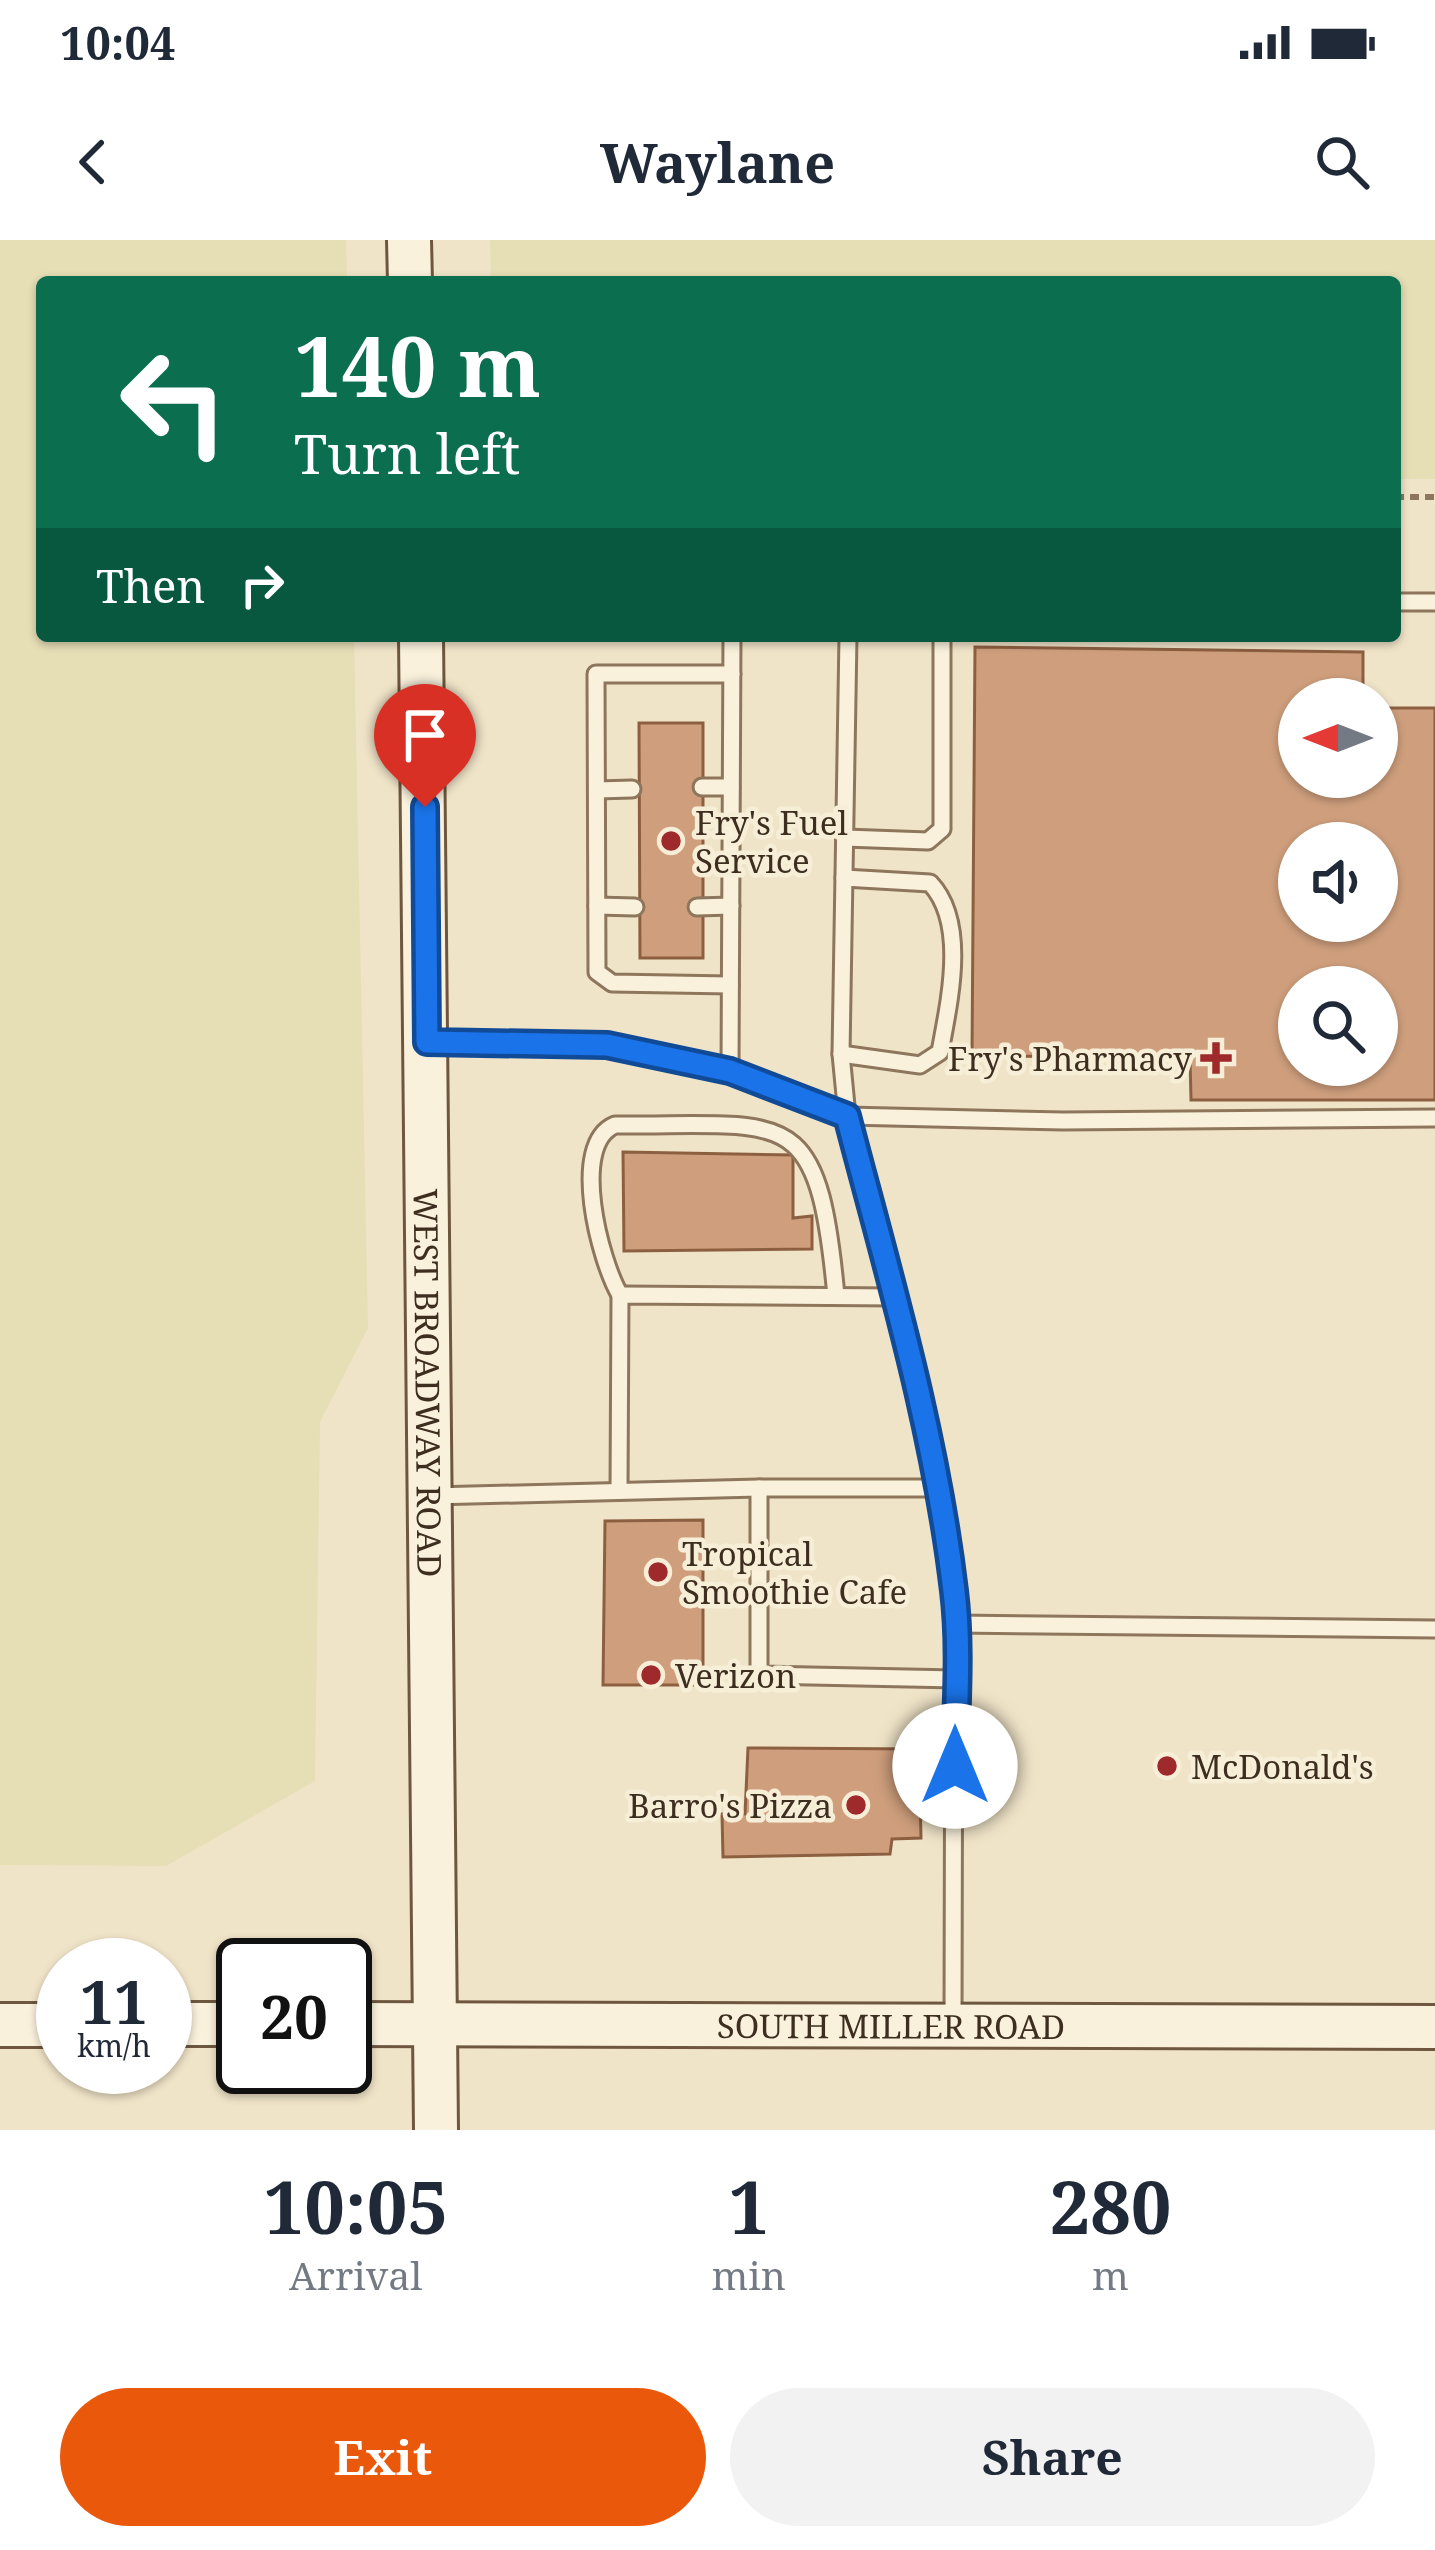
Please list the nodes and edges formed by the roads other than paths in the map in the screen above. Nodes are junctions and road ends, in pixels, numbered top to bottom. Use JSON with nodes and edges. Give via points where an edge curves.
{"nodes":[{"id":1,"x":409,"y":240,"type":"edge"},
{"id":2,"x":410,"y":276,"type":"edge"},
{"id":3,"x":1401,"y":602,"type":"edge"},
{"id":4,"x":1435,"y":602,"type":"edge"},
{"id":5,"x":421,"y":642,"type":"edge"},
{"id":6,"x":732,"y":642,"type":"edge"},
{"id":7,"x":848,"y":642,"type":"edge"},
{"id":8,"x":942,"y":642,"type":"edge"},
{"id":9,"x":732,"y":674,"type":"junction"},
{"id":10,"x":702,"y":787,"type":"dead end"},
{"id":11,"x":731,"y":787,"type":"junction"},
{"id":12,"x":632,"y":789,"type":"dead end"},
{"id":13,"x":597,"y":790,"type":"junction"},
{"id":14,"x":845,"y":838,"type":"junction"},
{"id":15,"x":844,"y":878,"type":"junction"},
{"id":16,"x":597,"y":906,"type":"junction"},
{"id":17,"x":731,"y":906,"type":"junction"},
{"id":18,"x":635,"y":907,"type":"dead end"},
{"id":19,"x":697,"y":907,"type":"dead end"},
{"id":20,"x":730,"y":985,"type":"junction"},
{"id":21,"x":427,"y":1042,"type":"junction"},
{"id":22,"x":842,"y":1054,"type":"junction"},
{"id":23,"x":730,"y":1071,"type":"junction"},
{"id":24,"x":847,"y":1116,"type":"junction"},
{"id":25,"x":1435,"y":1118,"type":"edge"},
{"id":26,"x":620,"y":1295,"type":"junction"},
{"id":27,"x":836,"y":1296,"type":"junction"},
{"id":28,"x":896,"y":1297,"type":"junction"},
{"id":29,"x":759,"y":1488,"type":"junction"},
{"id":30,"x":939,"y":1488,"type":"junction"},
{"id":31,"x":619,"y":1491,"type":"junction"},
{"id":32,"x":430,"y":1496,"type":"junction"},
{"id":33,"x":956,"y":1624,"type":"junction"},
{"id":34,"x":1435,"y":1629,"type":"edge"},
{"id":35,"x":956,"y":1679,"type":"junction"},
{"id":36,"x":372,"y":2024,"type":"edge"},
{"id":37,"x":434,"y":2024,"type":"junction"},
{"id":38,"x":0,"y":2025,"type":"edge"},
{"id":39,"x":36,"y":2025,"type":"edge"},
{"id":40,"x":953,"y":2025,"type":"junction"},
{"id":41,"x":1435,"y":2027,"type":"edge"},
{"id":42,"x":436,"y":2130,"type":"edge"}],
"edges":[{"from":1,"to":2,"type":"main road"},
{"from":3,"to":4,"type":"lane"},
{"from":5,"to":21,"type":"main road","name":"WEST BROADWAY ROAD"},
{"from":6,"to":9,"type":"lane"},
{"from":7,"to":14,"type":"lane"},
{"from":8,"to":14,"type":"lane","via":[[942,830],[928,841]]},
{"from":9,"to":11,"type":"lane"},
{"from":9,"to":13,"type":"lane","via":[[596,674]]},
{"from":10,"to":11,"type":"lane"},
{"from":11,"to":17,"type":"lane"},
{"from":12,"to":13,"type":"lane"},
{"from":13,"to":16,"type":"lane"},
{"from":14,"to":15,"type":"lane"},
{"from":15,"to":22,"type":"lane"},
{"from":15,"to":22,"type":"lane","via":[[930,884],[944,898],[953,978],[940,1052],[920,1065]]},
{"from":16,"to":18,"type":"lane"},
{"from":16,"to":20,"type":"lane","via":[[597,972],[612,983]]},
{"from":17,"to":19,"type":"lane"},
{"from":17,"to":20,"type":"lane"},
{"from":20,"to":23,"type":"lane"},
{"from":21,"to":23,"type":"lane","via":[[607,1045]]},
{"from":21,"to":32,"type":"main road","name":"WEST BROADWAY ROAD"},
{"from":22,"to":24,"type":"lane"},
{"from":23,"to":24,"type":"lane"},
{"from":24,"to":25,"type":"lane"},
{"from":24,"to":28,"type":"lane"},
{"from":26,"to":27,"type":"lane"},
{"from":26,"to":27,"type":"lane","via":[[594,1229],[594,1144],[615,1125],[766,1126],[797,1145],[829,1223]]},
{"from":26,"to":31,"type":"lane"},
{"from":27,"to":28,"type":"lane"},
{"from":28,"to":30,"type":"lane"},
{"from":29,"to":30,"type":"lane"},
{"from":29,"to":31,"type":"lane"},
{"from":29,"to":35,"type":"lane","via":[[759,1676]]},
{"from":30,"to":33,"type":"lane"},
{"from":31,"to":32,"type":"lane"},
{"from":32,"to":37,"type":"main road","name":"WEST BROADWAY ROAD"},
{"from":33,"to":34,"type":"lane"},
{"from":33,"to":35,"type":"lane"},
{"from":35,"to":40,"type":"lane"},
{"from":36,"to":37,"type":"main road","name":"SOUTH MILLER ROAD"},
{"from":37,"to":40,"type":"main road","name":"SOUTH MILLER ROAD"},
{"from":37,"to":42,"type":"main road","name":"WEST BROADWAY ROAD"},
{"from":38,"to":39,"type":"main road"},
{"from":40,"to":41,"type":"main road","name":"SOUTH MILLER ROAD"}]}
